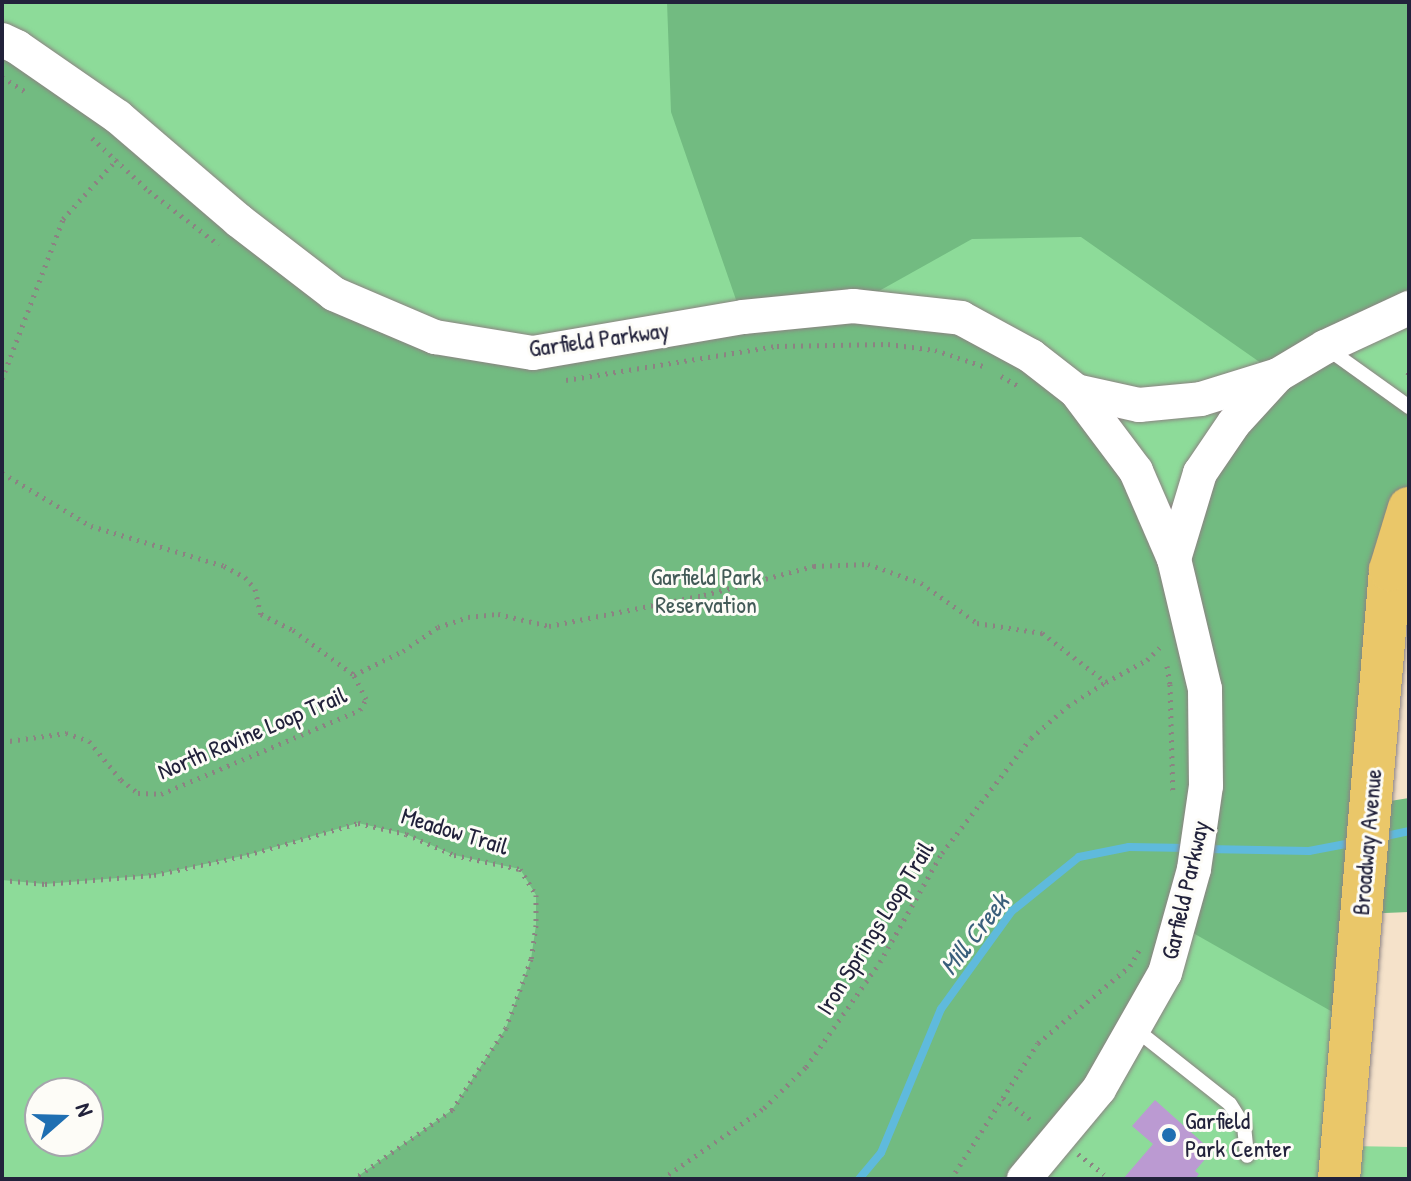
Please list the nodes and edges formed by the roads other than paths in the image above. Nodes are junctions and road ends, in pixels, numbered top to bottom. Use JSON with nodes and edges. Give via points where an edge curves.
{"nodes":[{"id":1,"x":2,"y":40,"type":"edge"},
{"id":2,"x":1409,"y":308,"type":"edge"},
{"id":3,"x":1325,"y":347,"type":"junction"},
{"id":4,"x":1278,"y":375,"type":"junction"},
{"id":5,"x":1076,"y":391,"type":"junction"},
{"id":6,"x":1409,"y":407,"type":"edge"},
{"id":7,"x":1409,"y":508,"type":"edge"},
{"id":8,"x":1174,"y":559,"type":"junction"},
{"id":9,"x":1134,"y":1027,"type":"junction"},
{"id":10,"x":1247,"y":1156,"type":"dead end"},
{"id":11,"x":1024,"y":1179,"type":"edge"},
{"id":12,"x":1339,"y":1179,"type":"edge"}],
"edges":[{"from":1,"to":5,"type":"street","name":"Garfield Parkway","via":[[118,117],[334,294],[435,337],[533,353],[743,317],[853,306],[961,318],[1031,356]]},
{"from":2,"to":3,"type":"street","name":"Garfield Parkway"},
{"from":3,"to":4,"type":"street","name":"Garfield Parkway"},
{"from":3,"to":6,"type":"lane"},
{"from":4,"to":5,"type":"street","name":"Garfield Parkway","via":[[1201,399],[1139,405]]},
{"from":4,"to":8,"type":"street","name":"Garfield Parkway","via":[[1234,423],[1200,473]]},
{"from":5,"to":8,"type":"street","name":"Garfield Parkway","via":[[1136,471]]},
{"from":7,"to":12,"type":"main road","name":"Broadway Avenue","via":[[1390,570]]},
{"from":8,"to":9,"type":"street","name":"Garfield Parkway","via":[[1205,689],[1206,786],[1194,869],[1165,973]]},
{"from":9,"to":10,"type":"lane","via":[[1230,1104],[1244,1126]]},
{"from":9,"to":11,"type":"street","name":"Garfield Parkway","via":[[1099,1089]]}]}
